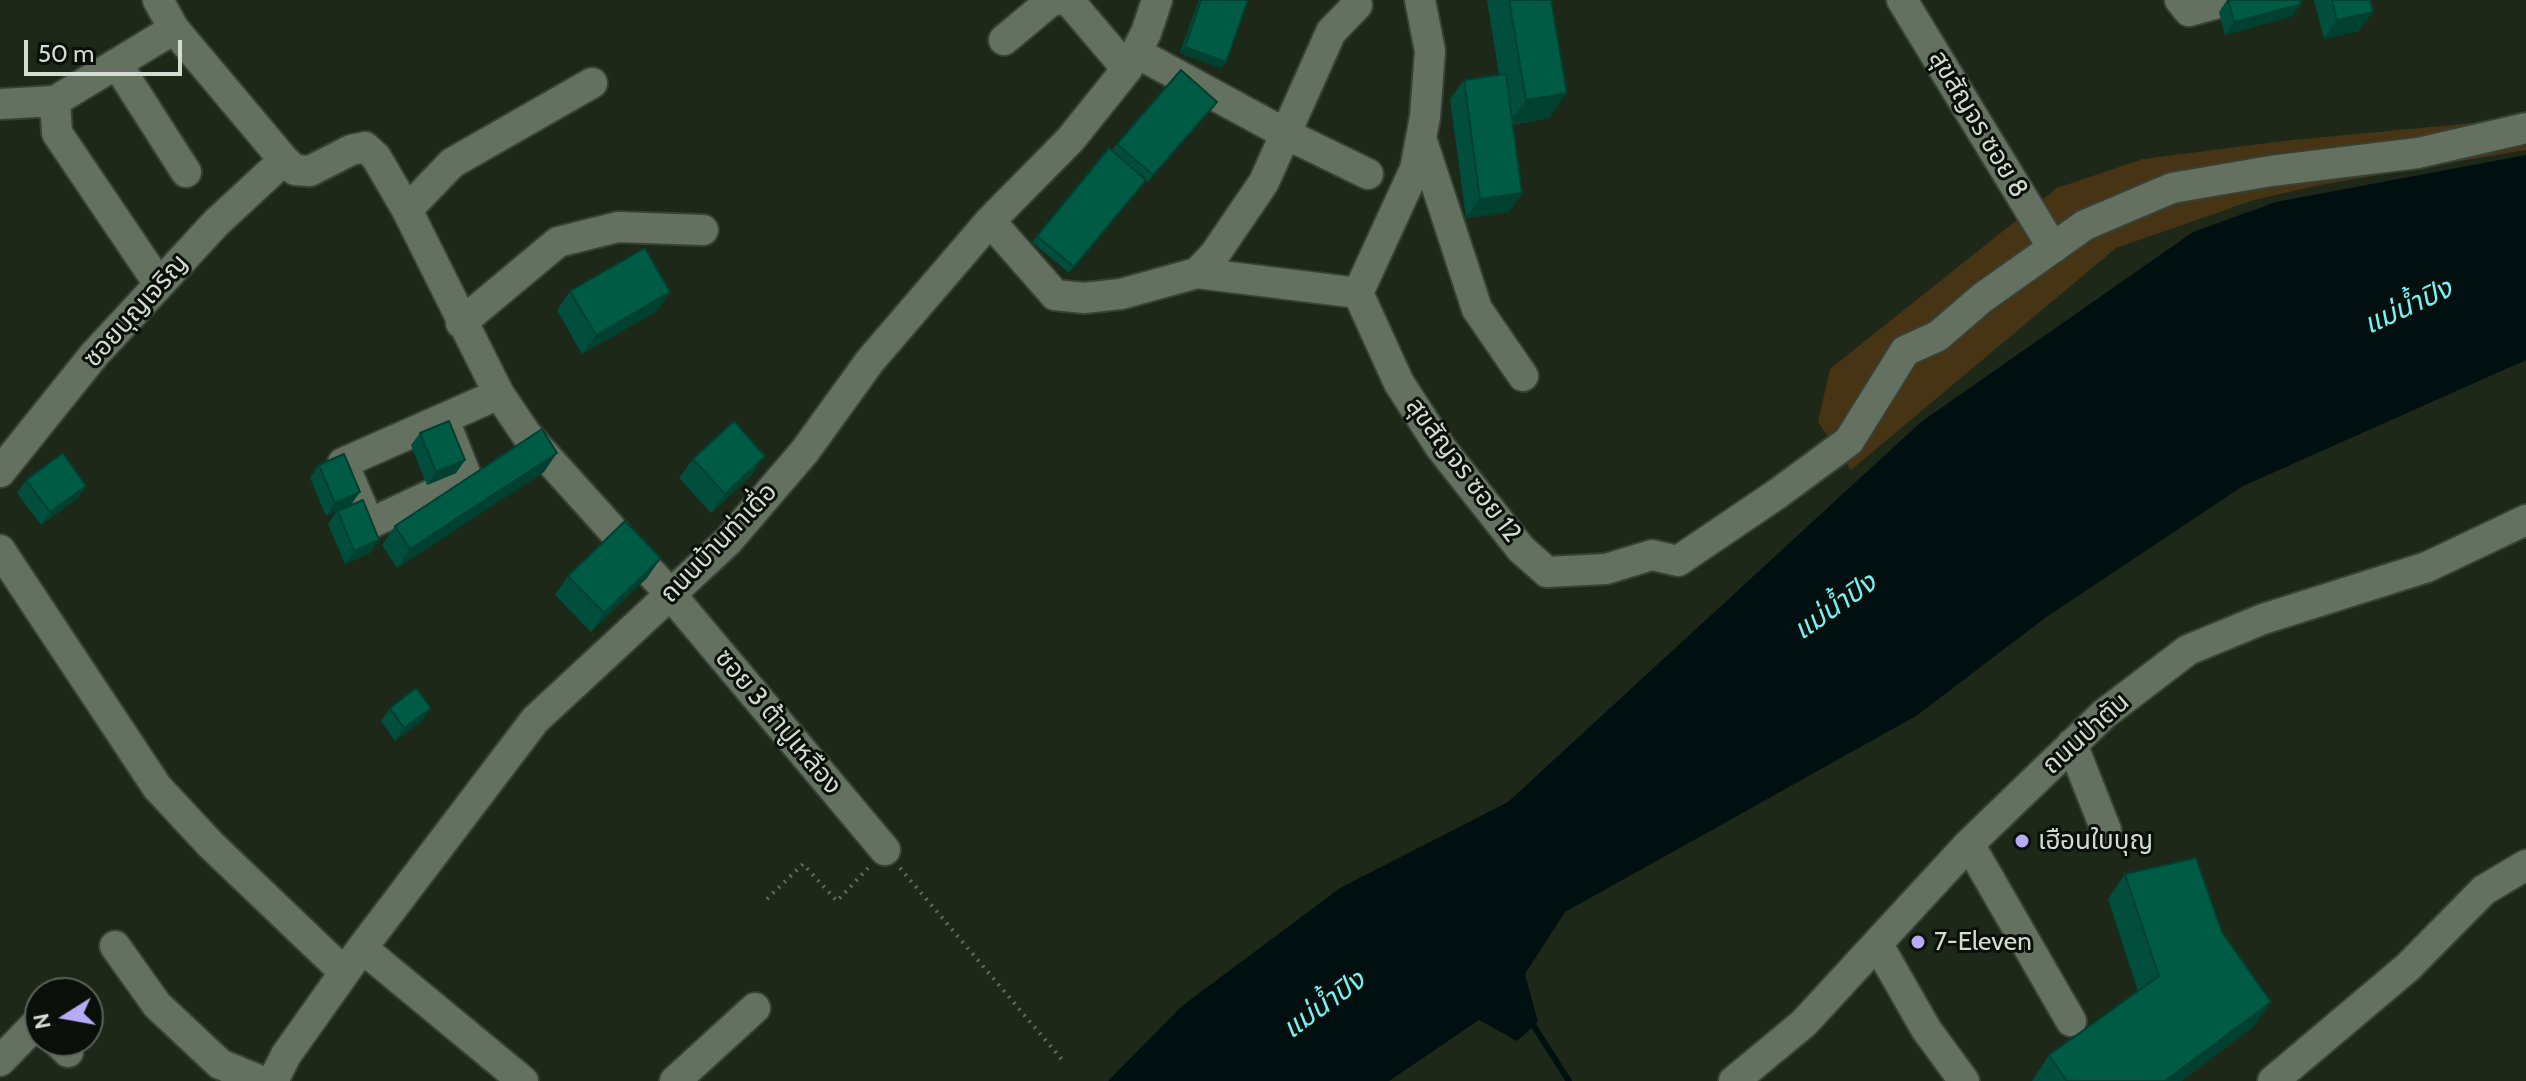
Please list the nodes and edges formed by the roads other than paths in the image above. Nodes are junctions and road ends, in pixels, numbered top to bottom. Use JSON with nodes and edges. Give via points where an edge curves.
{"nodes":[{"id":1,"x":158,"y":0,"type":"edge"},
{"id":2,"x":1052,"y":0,"type":"edge"},
{"id":3,"x":1062,"y":0,"type":"edge"},
{"id":4,"x":1157,"y":0,"type":"edge"},
{"id":5,"x":1420,"y":0,"type":"edge"},
{"id":6,"x":1902,"y":0,"type":"edge"},
{"id":7,"x":2180,"y":0,"type":"edge"},
{"id":8,"x":2229,"y":0,"type":"edge"},
{"id":9,"x":1357,"y":5,"type":"dead end"},
{"id":10,"x":174,"y":29,"type":"junction"},
{"id":11,"x":1004,"y":40,"type":"dead end"},
{"id":12,"x":1132,"y":61,"type":"junction"},
{"id":13,"x":117,"y":64,"type":"junction"},
{"id":14,"x":592,"y":83,"type":"dead end"},
{"id":15,"x":55,"y":101,"type":"junction"},
{"id":16,"x":0,"y":104,"type":"edge"},
{"id":17,"x":2526,"y":128,"type":"edge"},
{"id":18,"x":1286,"y":134,"type":"junction"},
{"id":19,"x":1421,"y":139,"type":"junction"},
{"id":20,"x":284,"y":160,"type":"junction"},
{"id":21,"x":186,"y":172,"type":"dead end"},
{"id":22,"x":1368,"y":174,"type":"dead end"},
{"id":23,"x":407,"y":210,"type":"junction"},
{"id":24,"x":990,"y":221,"type":"junction"},
{"id":25,"x":703,"y":230,"type":"dead end"},
{"id":26,"x":2053,"y":248,"type":"junction"},
{"id":27,"x":1197,"y":273,"type":"junction"},
{"id":28,"x":159,"y":284,"type":"junction"},
{"id":29,"x":1358,"y":293,"type":"junction"},
{"id":30,"x":461,"y":323,"type":"junction"},
{"id":31,"x":1523,"y":376,"type":"dead end"},
{"id":32,"x":499,"y":394,"type":"junction"},
{"id":33,"x":444,"y":420,"type":"edge"},
{"id":34,"x":0,"y":472,"type":"edge"},
{"id":35,"x":2526,"y":520,"type":"edge"},
{"id":36,"x":0,"y":550,"type":"edge"},
{"id":37,"x":671,"y":595,"type":"junction"},
{"id":38,"x":2072,"y":744,"type":"junction"},
{"id":39,"x":2106,"y":830,"type":"dead end"},
{"id":40,"x":1969,"y":844,"type":"junction"},
{"id":41,"x":885,"y":850,"type":"road end"},
{"id":42,"x":2526,"y":865,"type":"edge"},
{"id":43,"x":1878,"y":945,"type":"junction"},
{"id":44,"x":115,"y":946,"type":"dead end"},
{"id":45,"x":362,"y":948,"type":"junction"},
{"id":46,"x":344,"y":972,"type":"junction"},
{"id":47,"x":755,"y":1008,"type":"dead end"},
{"id":48,"x":2071,"y":1021,"type":"dead end"},
{"id":49,"x":24,"y":1036,"type":"edge"},
{"id":50,"x":0,"y":1061,"type":"edge"},
{"id":51,"x":261,"y":1081,"type":"edge"},
{"id":52,"x":273,"y":1081,"type":"edge"},
{"id":53,"x":523,"y":1081,"type":"edge"},
{"id":54,"x":675,"y":1081,"type":"edge"},
{"id":55,"x":1734,"y":1081,"type":"edge"},
{"id":56,"x":1964,"y":1081,"type":"edge"},
{"id":57,"x":2273,"y":1081,"type":"edge"}],
"edges":[{"from":1,"to":10,"type":"street"},
{"from":2,"to":11,"type":"street"},
{"from":3,"to":12,"type":"street"},
{"from":4,"to":12,"type":"street","name":"ถนนบ้านท่าเดื่อ"},
{"from":5,"to":19,"type":"street","via":[[1430,51]]},
{"from":6,"to":26,"type":"street","name":"สุขสัญจร ซอย 8"},
{"from":7,"to":8,"type":"street","via":[[2189,11]]},
{"from":9,"to":18,"type":"street","via":[[1331,32]]},
{"from":10,"to":13,"type":"street"},
{"from":10,"to":20,"type":"street"},
{"from":12,"to":18,"type":"street"},
{"from":12,"to":24,"type":"street","name":"ถนนบ้านท่าเดื่อ","via":[[1070,140]]},
{"from":13,"to":15,"type":"street"},
{"from":13,"to":21,"type":"street"},
{"from":14,"to":23,"type":"street","via":[[452,163]]},
{"from":15,"to":16,"type":"street"},
{"from":15,"to":28,"type":"street","via":[[57,133]]},
{"from":17,"to":26,"type":"street","via":[[2418,153],[2172,188],[2085,225]]},
{"from":18,"to":22,"type":"street"},
{"from":18,"to":27,"type":"street","via":[[1264,182]]},
{"from":19,"to":29,"type":"street","via":[[1415,169]]},
{"from":19,"to":31,"type":"street","via":[[1477,309]]},
{"from":20,"to":23,"type":"street","name":"ซอย 3 ต้าปูเหลือง","via":[[295,170],[310,171],[365,147]]},
{"from":20,"to":28,"type":"street","name":"ซอยบุญเจริญ"},
{"from":23,"to":30,"type":"street","name":"ซอย 3 ต้าปูเหลือง"},
{"from":24,"to":27,"type":"street","via":[[1055,295],[1121,294]]},
{"from":24,"to":37,"type":"street","name":"ถนนบ้านท่าเดื่อ","via":[[870,361],[748,519]]},
{"from":25,"to":30,"type":"street","via":[[618,227],[558,242]]},
{"from":26,"to":29,"type":"street","name":"สุขสัญจร ซอย 12","via":[[1938,336],[1905,351],[1849,441],[1708,543],[1678,561],[1652,555],[1606,569],[1547,572],[1521,549],[1441,448],[1399,383]]},
{"from":27,"to":29,"type":"street"},
{"from":28,"to":34,"type":"street","name":"ซอยบุญเจริญ"},
{"from":30,"to":32,"type":"street","name":"ซอย 3 ต้าปูเหลือง"},
{"from":32,"to":33,"type":"street"},
{"from":32,"to":37,"type":"street","name":"ซอย 3 ต้าปูเหลือง","via":[[526,434]]},
{"from":35,"to":38,"type":"street","name":"ถนนป่าตัน","via":[[2427,567],[2263,619],[2188,650]]},
{"from":36,"to":46,"type":"street","via":[[157,787]]},
{"from":37,"to":41,"type":"street","name":"ซอย 3 ต้าปูเหลือง"},
{"from":37,"to":45,"type":"street","name":"ถนนบ้านท่าเดื่อ","via":[[535,720]]},
{"from":38,"to":39,"type":"street"},
{"from":38,"to":40,"type":"street","name":"ถนนป่าตัน"},
{"from":40,"to":43,"type":"street","name":"ถนนป่าตัน"},
{"from":40,"to":48,"type":"street"},
{"from":42,"to":57,"type":"street","via":[[2484,890],[2408,967]]},
{"from":43,"to":55,"type":"street","name":"ถนนป่าตัน","via":[[1804,1023]]},
{"from":43,"to":56,"type":"street","via":[[1926,1029]]},
{"from":44,"to":51,"type":"street","via":[[157,1005],[220,1064]]},
{"from":45,"to":46,"type":"street","name":"ถนนบ้านท่าเดื่อ"},
{"from":45,"to":53,"type":"street"},
{"from":46,"to":52,"type":"street","name":"ถนนบ้านท่าเดื่อ"},
{"from":47,"to":54,"type":"street"},
{"from":49,"to":50,"type":"street"}]}
